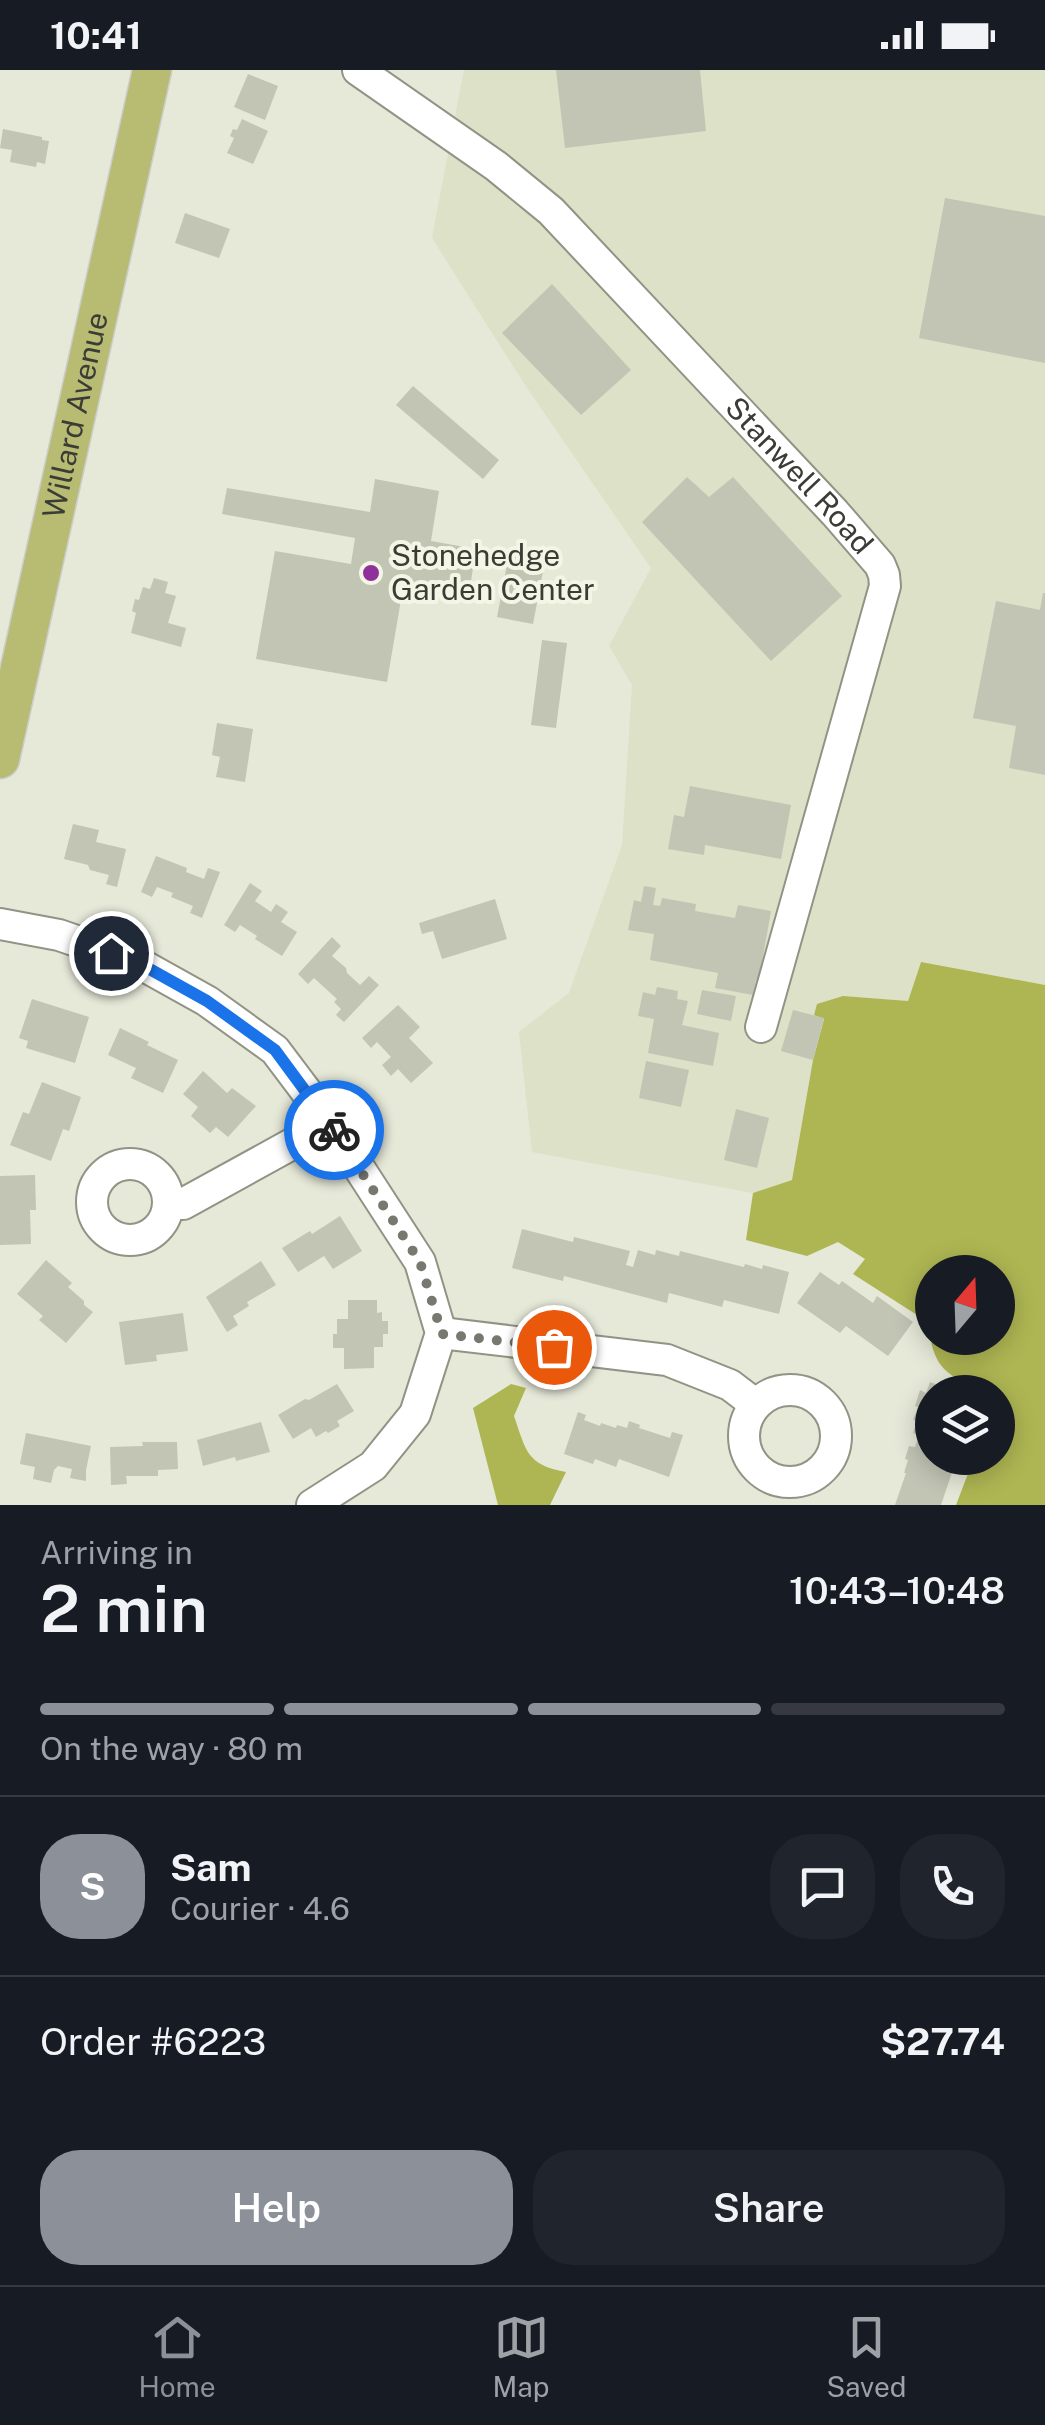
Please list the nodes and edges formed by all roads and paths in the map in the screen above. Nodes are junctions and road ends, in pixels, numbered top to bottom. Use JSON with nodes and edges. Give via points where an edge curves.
{"nodes":[{"id":1,"x":152,"y":70,"type":"edge"},
{"id":2,"x":358,"y":70,"type":"edge"},
{"id":3,"x":0,"y":759,"type":"edge"},
{"id":4,"x":0,"y":924,"type":"edge"},
{"id":5,"x":760,"y":1027,"type":"dead end"},
{"id":6,"x":330,"y":1123,"type":"junction"},
{"id":7,"x":168,"y":1204,"type":"dead end"},
{"id":8,"x":442,"y":1334,"type":"junction"},
{"id":9,"x":755,"y":1404,"type":"dead end"},
{"id":10,"x":312,"y":1505,"type":"edge"}],
"edges":[{"from":1,"to":3,"type":"main road","name":"Willard Avenue"},
{"from":2,"to":5,"type":"street","name":"Stanwell Road","via":[[550,211],[880,565],[884,586]]},
{"from":4,"to":6,"type":"street","via":[[59,935],[137,962],[207,1001],[275,1050]]},
{"from":6,"to":7,"type":"street","via":[[183,1204]]},
{"from":6,"to":8,"type":"street","via":[[420,1262]]},
{"from":8,"to":9,"type":"street","via":[[667,1360],[730,1385]]},
{"from":8,"to":10,"type":"street","via":[[415,1414],[373,1466]]}]}
